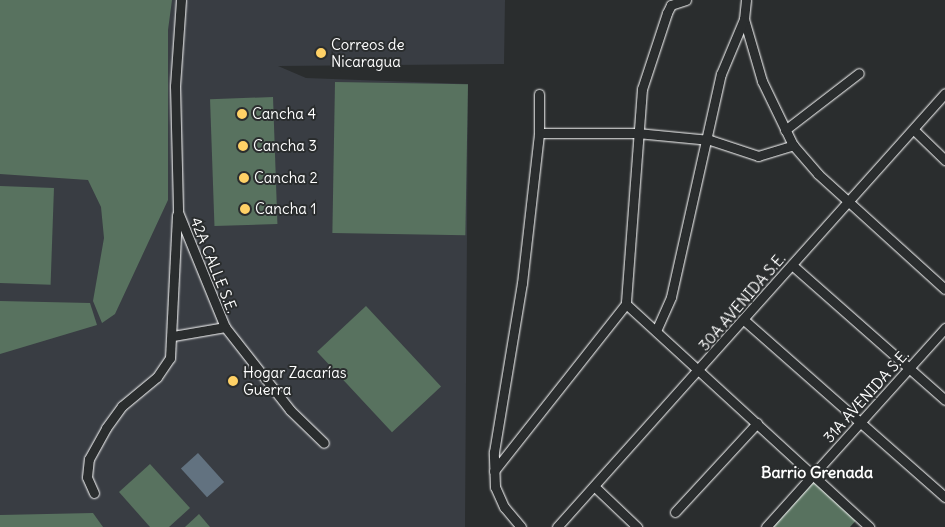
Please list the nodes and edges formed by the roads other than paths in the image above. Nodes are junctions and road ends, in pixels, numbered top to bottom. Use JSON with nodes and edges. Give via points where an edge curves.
{"nodes":[{"id":1,"x":181,"y":0,"type":"edge"},
{"id":2,"x":686,"y":0,"type":"edge"},
{"id":3,"x":746,"y":0,"type":"edge"},
{"id":4,"x":744,"y":19,"type":"junction"},
{"id":5,"x":859,"y":73,"type":"dead end"},
{"id":6,"x":945,"y":93,"type":"edge"},
{"id":7,"x":539,"y":94,"type":"dead end"},
{"id":8,"x":785,"y":130,"type":"junction"},
{"id":9,"x":915,"y":131,"type":"junction"},
{"id":10,"x":539,"y":133,"type":"junction"},
{"id":11,"x":637,"y":133,"type":"junction"},
{"id":12,"x":710,"y":140,"type":"junction"},
{"id":13,"x":793,"y":145,"type":"junction"},
{"id":14,"x":945,"y":160,"type":"edge"},
{"id":15,"x":851,"y":202,"type":"junction"},
{"id":16,"x":178,"y":212,"type":"junction"},
{"id":17,"x":792,"y":265,"type":"junction"},
{"id":18,"x":945,"y":289,"type":"edge"},
{"id":19,"x":626,"y":304,"type":"junction"},
{"id":20,"x":744,"y":320,"type":"junction"},
{"id":21,"x":225,"y":327,"type":"junction"},
{"id":22,"x":945,"y":328,"type":"edge"},
{"id":23,"x":656,"y":331,"type":"junction"},
{"id":24,"x":173,"y":336,"type":"junction"},
{"id":25,"x":910,"y":369,"type":"junction"},
{"id":26,"x":699,"y":371,"type":"junction"},
{"id":27,"x":945,"y":400,"type":"edge"},
{"id":28,"x":860,"y":422,"type":"junction"},
{"id":29,"x":757,"y":423,"type":"junction"},
{"id":30,"x":324,"y":443,"type":"dead end"},
{"id":31,"x":494,"y":471,"type":"junction"},
{"id":32,"x":814,"y":475,"type":"junction"},
{"id":33,"x":596,"y":488,"type":"junction"},
{"id":34,"x":94,"y":493,"type":"dead end"},
{"id":35,"x":945,"y":497,"type":"edge"},
{"id":36,"x":675,"y":512,"type":"dead end"},
{"id":37,"x":521,"y":527,"type":"edge"},
{"id":38,"x":557,"y":527,"type":"edge"},
{"id":39,"x":638,"y":527,"type":"edge"},
{"id":40,"x":766,"y":527,"type":"edge"},
{"id":41,"x":869,"y":527,"type":"edge"}],
"edges":[{"from":1,"to":16,"type":"street","name":"42A CALLE S.E.","via":[[175,86]]},
{"from":2,"to":11,"type":"street","via":[[671,5],[667,13],[645,76]]},
{"from":3,"to":4,"type":"street"},
{"from":4,"to":8,"type":"street","via":[[762,82]]},
{"from":4,"to":12,"type":"street","via":[[721,74]]},
{"from":5,"to":8,"type":"street"},
{"from":6,"to":9,"type":"street","name":"30A AVENIDA S.E."},
{"from":7,"to":10,"type":"street"},
{"from":8,"to":13,"type":"street"},
{"from":9,"to":14,"type":"street"},
{"from":9,"to":15,"type":"street","name":"30A AVENIDA S.E."},
{"from":10,"to":11,"type":"street"},
{"from":10,"to":31,"type":"street","via":[[532,211]]},
{"from":11,"to":12,"type":"street"},
{"from":11,"to":19,"type":"street"},
{"from":12,"to":13,"type":"street","via":[[758,156]]},
{"from":12,"to":23,"type":"street","via":[[671,297]]},
{"from":13,"to":15,"type":"street"},
{"from":15,"to":17,"type":"street","name":"30A AVENIDA S.E."},
{"from":15,"to":18,"type":"street"},
{"from":16,"to":21,"type":"street","name":"42A CALLE S.E."},
{"from":16,"to":24,"type":"street"},
{"from":17,"to":20,"type":"street","name":"30A AVENIDA S.E."},
{"from":17,"to":25,"type":"street"},
{"from":19,"to":23,"type":"street"},
{"from":19,"to":31,"type":"street"},
{"from":20,"to":26,"type":"street","name":"30A AVENIDA S.E."},
{"from":20,"to":28,"type":"street"},
{"from":21,"to":24,"type":"street"},
{"from":21,"to":30,"type":"street","name":"42A CALLE S.E.","via":[[290,410]]},
{"from":22,"to":25,"type":"street","name":"31A AVENIDA S.E."},
{"from":23,"to":26,"type":"street"},
{"from":24,"to":34,"type":"street","via":[[170,358],[158,378],[122,406],[89,460],[87,477]]},
{"from":25,"to":27,"type":"street"},
{"from":25,"to":28,"type":"street","name":"31A AVENIDA S.E."},
{"from":26,"to":29,"type":"street"},
{"from":26,"to":33,"type":"street","name":"30A AVENIDA S.E."},
{"from":28,"to":32,"type":"street","name":"31A AVENIDA S.E."},
{"from":28,"to":35,"type":"street"},
{"from":29,"to":32,"type":"street"},
{"from":29,"to":36,"type":"street"},
{"from":31,"to":37,"type":"street","via":[[504,507]]},
{"from":32,"to":40,"type":"street","name":"31A AVENIDA S.E."},
{"from":32,"to":41,"type":"street"},
{"from":33,"to":38,"type":"street","name":"30A AVENIDA S.E."},
{"from":33,"to":39,"type":"street"}]}
